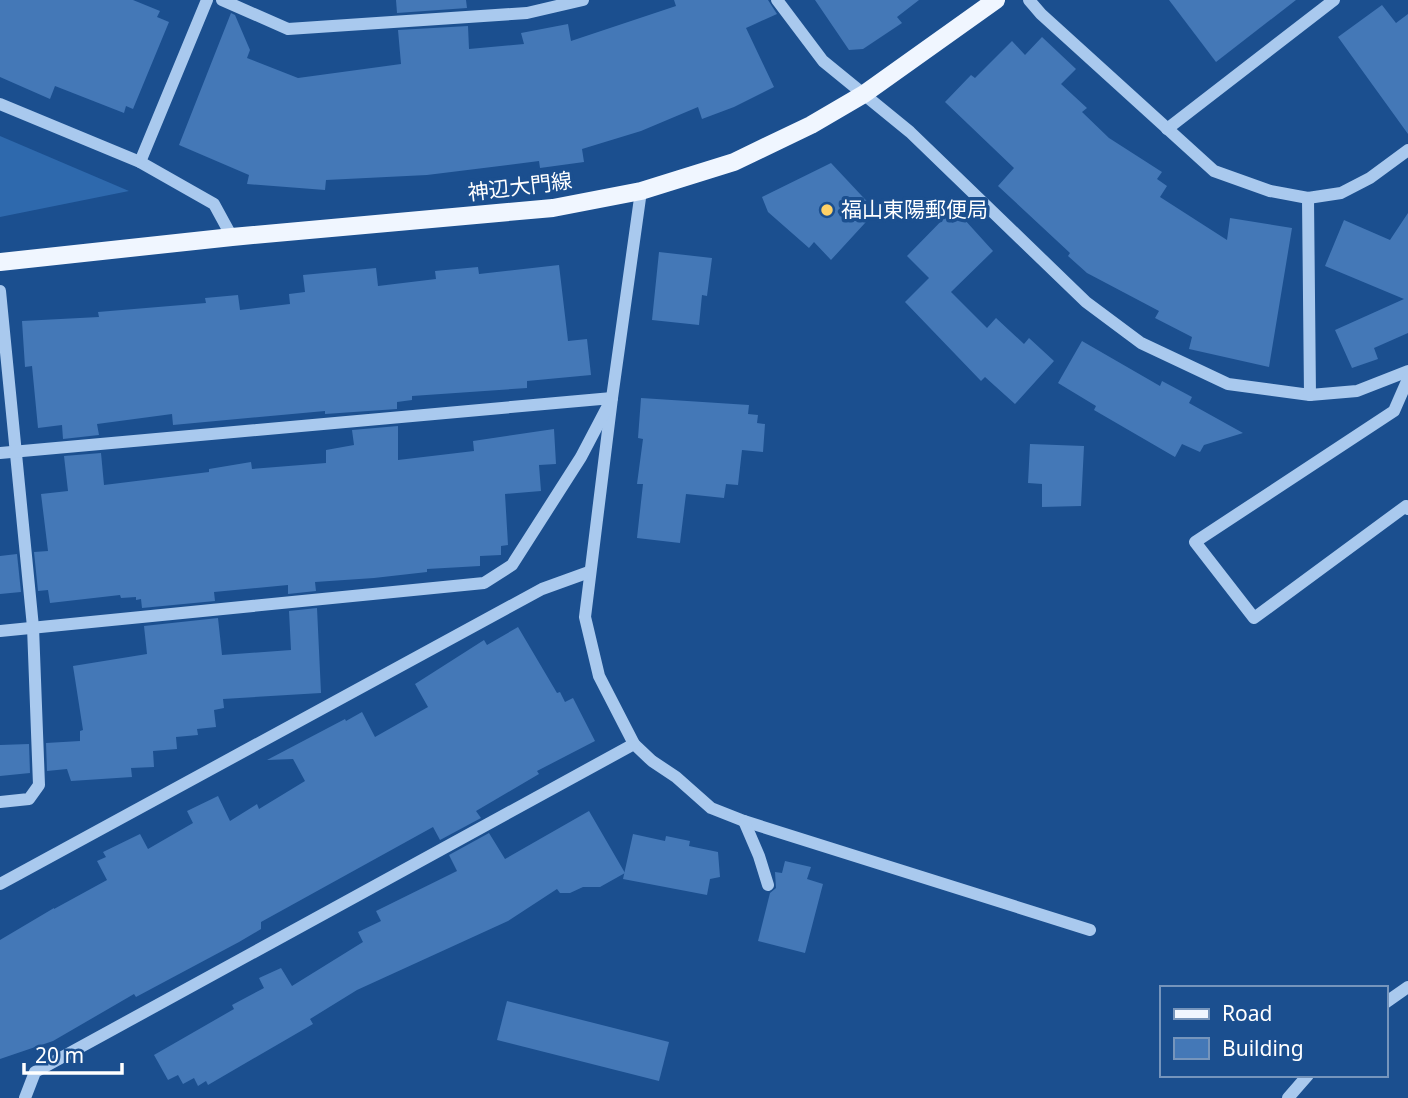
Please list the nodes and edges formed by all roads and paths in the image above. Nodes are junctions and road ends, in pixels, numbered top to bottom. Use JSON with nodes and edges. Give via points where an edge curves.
{"nodes":[{"id":1,"x":207,"y":0,"type":"edge"},
{"id":2,"x":222,"y":0,"type":"edge"},
{"id":3,"x":583,"y":0,"type":"edge"},
{"id":4,"x":777,"y":0,"type":"edge"},
{"id":5,"x":996,"y":0,"type":"edge"},
{"id":6,"x":1029,"y":0,"type":"edge"},
{"id":7,"x":1334,"y":0,"type":"edge"},
{"id":8,"x":864,"y":93,"type":"junction"},
{"id":9,"x":0,"y":104,"type":"edge"},
{"id":10,"x":1167,"y":129,"type":"junction"},
{"id":11,"x":1408,"y":150,"type":"edge"},
{"id":12,"x":140,"y":162,"type":"junction"},
{"id":13,"x":641,"y":191,"type":"junction"},
{"id":14,"x":1308,"y":198,"type":"junction"},
{"id":15,"x":232,"y":237,"type":"junction"},
{"id":16,"x":0,"y":262,"type":"edge"},
{"id":17,"x":0,"y":291,"type":"edge"},
{"id":18,"x":1408,"y":371,"type":"edge"},
{"id":19,"x":1408,"y":379,"type":"edge"},
{"id":20,"x":1310,"y":395,"type":"junction"},
{"id":21,"x":612,"y":398,"type":"junction"},
{"id":22,"x":16,"y":452,"type":"junction"},
{"id":23,"x":0,"y":453,"type":"edge"},
{"id":24,"x":1408,"y":509,"type":"edge"},
{"id":25,"x":589,"y":572,"type":"junction"},
{"id":26,"x":33,"y":628,"type":"junction"},
{"id":27,"x":0,"y":631,"type":"edge"},
{"id":28,"x":634,"y":744,"type":"junction"},
{"id":29,"x":0,"y":802,"type":"edge"},
{"id":30,"x":744,"y":821,"type":"junction"},
{"id":31,"x":0,"y":884,"type":"edge"},
{"id":32,"x":768,"y":885,"type":"dead end"},
{"id":33,"x":1090,"y":930,"type":"dead end"},
{"id":34,"x":1408,"y":987,"type":"edge"},
{"id":35,"x":1387,"y":1002,"type":"edge"},
{"id":36,"x":1306,"y":1077,"type":"edge"},
{"id":37,"x":25,"y":1098,"type":"edge"},
{"id":38,"x":1288,"y":1098,"type":"edge"}],
"edges":[{"from":1,"to":12,"type":"street"},
{"from":2,"to":3,"type":"street","via":[[288,29],[527,13]]},
{"from":4,"to":8,"type":"street","via":[[823,61]]},
{"from":5,"to":8,"type":"main road","name":"神辺大門線"},
{"from":6,"to":10,"type":"street"},
{"from":7,"to":10,"type":"street"},
{"from":8,"to":13,"type":"main road","name":"神辺大門線","via":[[734,162]]},
{"from":8,"to":20,"type":"street","via":[[1086,302],[1141,343],[1228,384]]},
{"from":9,"to":12,"type":"street"},
{"from":10,"to":14,"type":"street","via":[[1214,171],[1270,191]]},
{"from":11,"to":14,"type":"street","via":[[1341,193]]},
{"from":12,"to":15,"type":"street","via":[[214,204]]},
{"from":13,"to":15,"type":"main road","name":"神辺大門線","via":[[554,208]]},
{"from":13,"to":21,"type":"street"},
{"from":14,"to":20,"type":"street"},
{"from":15,"to":16,"type":"main road","name":"神辺大門線"},
{"from":17,"to":22,"type":"street"},
{"from":18,"to":20,"type":"street","via":[[1357,391]]},
{"from":19,"to":24,"type":"street","via":[[1394,411],[1195,542],[1254,618],[1406,506]]},
{"from":21,"to":22,"type":"street"},
{"from":21,"to":25,"type":"street"},
{"from":21,"to":26,"type":"street","via":[[512,565],[484,583]]},
{"from":22,"to":23,"type":"street"},
{"from":22,"to":26,"type":"street"},
{"from":25,"to":28,"type":"street","via":[[585,617],[599,676]]},
{"from":25,"to":31,"type":"street","via":[[542,589]]},
{"from":26,"to":27,"type":"street"},
{"from":26,"to":29,"type":"street","via":[[39,785],[29,799]]},
{"from":28,"to":30,"type":"street","via":[[711,808]]},
{"from":28,"to":37,"type":"street","via":[[35,1073]]},
{"from":30,"to":32,"type":"street"},
{"from":30,"to":33,"type":"street"},
{"from":34,"to":35,"type":"street"},
{"from":36,"to":38,"type":"street"}]}
